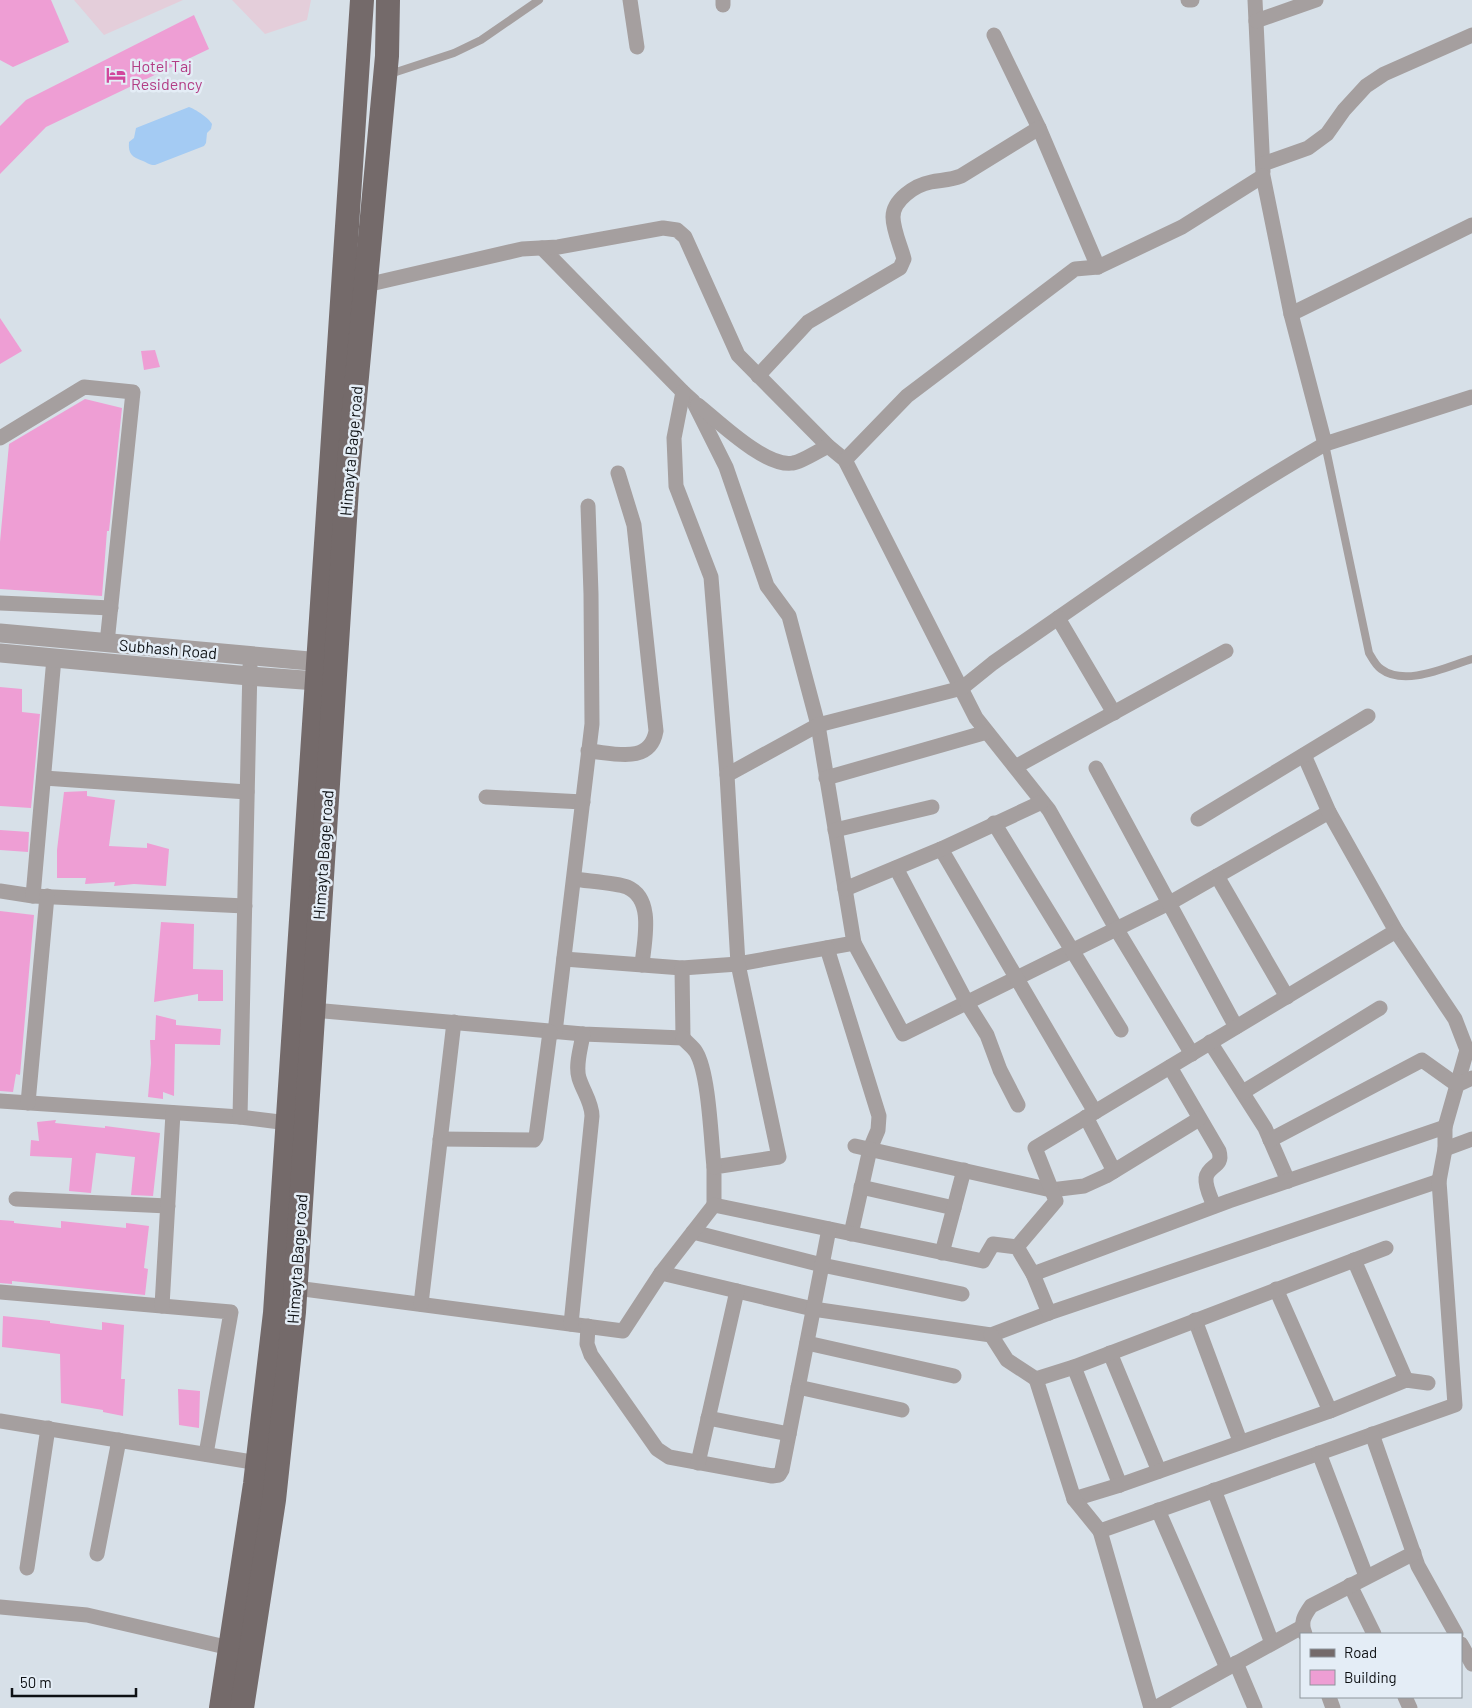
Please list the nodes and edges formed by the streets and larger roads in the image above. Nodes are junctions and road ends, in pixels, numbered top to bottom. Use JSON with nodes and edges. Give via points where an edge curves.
{"nodes":[{"id":1,"x":630,"y":0,"type":"edge"},
{"id":2,"x":1188,"y":0,"type":"edge"},
{"id":3,"x":1192,"y":0,"type":"edge"},
{"id":4,"x":1255,"y":0,"type":"edge"},
{"id":5,"x":1316,"y":0,"type":"edge"},
{"id":6,"x":388,"y":5,"type":"edge"},
{"id":7,"x":362,"y":6,"type":"edge"},
{"id":8,"x":1256,"y":21,"type":"junction"},
{"id":9,"x":994,"y":35,"type":"dead end"},
{"id":10,"x":1472,"y":36,"type":"edge"},
{"id":11,"x":636,"y":46,"type":"dead end"},
{"id":12,"x":1038,"y":128,"type":"junction"},
{"id":13,"x":1263,"y":170,"type":"junction"},
{"id":14,"x":1472,"y":226,"type":"edge"},
{"id":15,"x":542,"y":248,"type":"junction"},
{"id":16,"x":1098,"y":267,"type":"junction"},
{"id":17,"x":366,"y":285,"type":"junction"},
{"id":18,"x":1291,"y":314,"type":"junction"},
{"id":19,"x":758,"y":376,"type":"junction"},
{"id":20,"x":688,"y":396,"type":"junction"},
{"id":21,"x":1472,"y":397,"type":"edge"},
{"id":22,"x":0,"y":438,"type":"edge"},
{"id":23,"x":1325,"y":444,"type":"junction"},
{"id":24,"x":828,"y":446,"type":"junction"},
{"id":25,"x":845,"y":460,"type":"junction"},
{"id":26,"x":618,"y":473,"type":"dead end"},
{"id":27,"x":588,"y":506,"type":"dead end"},
{"id":28,"x":0,"y":603,"type":"edge"},
{"id":29,"x":111,"y":608,"type":"junction"},
{"id":30,"x":1058,"y":618,"type":"junction"},
{"id":31,"x":0,"y":633,"type":"edge"},
{"id":32,"x":107,"y":643,"type":"junction"},
{"id":33,"x":1226,"y":651,"type":"dead end"},
{"id":34,"x":0,"y":653,"type":"edge"},
{"id":35,"x":250,"y":656,"type":"junction"},
{"id":36,"x":54,"y":658,"type":"junction"},
{"id":37,"x":326,"y":672,"type":"junction"},
{"id":38,"x":250,"y":676,"type":"junction"},
{"id":39,"x":962,"y":688,"type":"junction"},
{"id":40,"x":1114,"y":713,"type":"junction"},
{"id":41,"x":1368,"y":716,"type":"dead end"},
{"id":42,"x":818,"y":725,"type":"junction"},
{"id":43,"x":987,"y":732,"type":"junction"},
{"id":44,"x":588,"y":751,"type":"junction"},
{"id":45,"x":1304,"y":755,"type":"junction"},
{"id":46,"x":1015,"y":767,"type":"junction"},
{"id":47,"x":1096,"y":768,"type":"dead end"},
{"id":48,"x":728,"y":775,"type":"junction"},
{"id":49,"x":44,"y":778,"type":"junction"},
{"id":50,"x":826,"y":778,"type":"junction"},
{"id":51,"x":247,"y":792,"type":"junction"},
{"id":52,"x":486,"y":797,"type":"dead end"},
{"id":53,"x":583,"y":802,"type":"junction"},
{"id":54,"x":1042,"y":802,"type":"junction"},
{"id":55,"x":932,"y":807,"type":"dead end"},
{"id":56,"x":1329,"y":812,"type":"junction"},
{"id":57,"x":1198,"y":819,"type":"dead end"},
{"id":58,"x":994,"y":823,"type":"junction"},
{"id":59,"x":835,"y":830,"type":"junction"},
{"id":60,"x":941,"y":849,"type":"junction"},
{"id":61,"x":896,"y":868,"type":"junction"},
{"id":62,"x":1217,"y":876,"type":"junction"},
{"id":63,"x":574,"y":879,"type":"junction"},
{"id":64,"x":845,"y":889,"type":"junction"},
{"id":65,"x":0,"y":891,"type":"edge"},
{"id":66,"x":40,"y":896,"type":"junction"},
{"id":67,"x":1169,"y":903,"type":"junction"},
{"id":68,"x":245,"y":906,"type":"junction"},
{"id":69,"x":1117,"y":929,"type":"junction"},
{"id":70,"x":1396,"y":931,"type":"junction"},
{"id":71,"x":854,"y":943,"type":"junction"},
{"id":72,"x":827,"y":948,"type":"junction"},
{"id":73,"x":1073,"y":951,"type":"junction"},
{"id":74,"x":564,"y":959,"type":"junction"},
{"id":75,"x":738,"y":964,"type":"junction"},
{"id":76,"x":642,"y":965,"type":"junction"},
{"id":77,"x":682,"y":968,"type":"junction"},
{"id":78,"x":1016,"y":979,"type":"junction"},
{"id":79,"x":1287,"y":996,"type":"junction"},
{"id":80,"x":968,"y":1003,"type":"junction"},
{"id":81,"x":1380,"y":1008,"type":"dead end"},
{"id":82,"x":313,"y":1010,"type":"junction"},
{"id":83,"x":454,"y":1022,"type":"junction"},
{"id":84,"x":1236,"y":1027,"type":"junction"},
{"id":85,"x":1121,"y":1030,"type":"dead end"},
{"id":86,"x":553,"y":1032,"type":"junction"},
{"id":87,"x":583,"y":1034,"type":"junction"},
{"id":88,"x":683,"y":1038,"type":"junction"},
{"id":89,"x":1210,"y":1042,"type":"junction"},
{"id":90,"x":1192,"y":1054,"type":"junction"},
{"id":91,"x":1170,"y":1067,"type":"junction"},
{"id":92,"x":1472,"y":1078,"type":"edge"},
{"id":93,"x":1457,"y":1085,"type":"junction"},
{"id":94,"x":1243,"y":1092,"type":"junction"},
{"id":95,"x":0,"y":1102,"type":"edge"},
{"id":96,"x":28,"y":1103,"type":"junction"},
{"id":97,"x":1018,"y":1105,"type":"dead end"},
{"id":98,"x":173,"y":1113,"type":"junction"},
{"id":99,"x":1090,"y":1115,"type":"junction"},
{"id":100,"x":240,"y":1117,"type":"junction"},
{"id":101,"x":1200,"y":1119,"type":"junction"},
{"id":102,"x":288,"y":1123,"type":"junction"},
{"id":103,"x":1445,"y":1127,"type":"junction"},
{"id":104,"x":440,"y":1139,"type":"junction"},
{"id":105,"x":1472,"y":1139,"type":"edge"},
{"id":106,"x":1270,"y":1140,"type":"junction"},
{"id":107,"x":855,"y":1146,"type":"dead end"},
{"id":108,"x":870,"y":1149,"type":"junction"},
{"id":109,"x":1446,"y":1149,"type":"junction"},
{"id":110,"x":714,"y":1167,"type":"junction"},
{"id":111,"x":964,"y":1170,"type":"junction"},
{"id":112,"x":1114,"y":1171,"type":"junction"},
{"id":113,"x":1288,"y":1181,"type":"junction"},
{"id":114,"x":1439,"y":1181,"type":"junction"},
{"id":115,"x":861,"y":1187,"type":"junction"},
{"id":116,"x":1051,"y":1190,"type":"junction"},
{"id":117,"x":16,"y":1199,"type":"dead end"},
{"id":118,"x":714,"y":1205,"type":"junction"},
{"id":119,"x":168,"y":1206,"type":"junction"},
{"id":120,"x":1214,"y":1206,"type":"junction"},
{"id":121,"x":954,"y":1208,"type":"junction"},
{"id":122,"x":830,"y":1229,"type":"junction"},
{"id":123,"x":693,"y":1232,"type":"junction"},
{"id":124,"x":851,"y":1234,"type":"junction"},
{"id":125,"x":1018,"y":1247,"type":"junction"},
{"id":126,"x":1386,"y":1248,"type":"dead end"},
{"id":127,"x":942,"y":1253,"type":"junction"},
{"id":128,"x":1354,"y":1260,"type":"junction"},
{"id":129,"x":822,"y":1265,"type":"junction"},
{"id":130,"x":661,"y":1274,"type":"junction"},
{"id":131,"x":1033,"y":1274,"type":"junction"},
{"id":132,"x":296,"y":1288,"type":"junction"},
{"id":133,"x":1276,"y":1290,"type":"junction"},
{"id":134,"x":737,"y":1291,"type":"junction"},
{"id":135,"x":0,"y":1292,"type":"edge"},
{"id":136,"x":962,"y":1294,"type":"dead end"},
{"id":137,"x":420,"y":1304,"type":"junction"},
{"id":138,"x":162,"y":1306,"type":"junction"},
{"id":139,"x":813,"y":1308,"type":"junction"},
{"id":140,"x":1049,"y":1313,"type":"junction"},
{"id":141,"x":1195,"y":1320,"type":"junction"},
{"id":142,"x":572,"y":1324,"type":"junction"},
{"id":143,"x":588,"y":1326,"type":"junction"},
{"id":144,"x":991,"y":1336,"type":"junction"},
{"id":145,"x":806,"y":1343,"type":"junction"},
{"id":146,"x":1110,"y":1353,"type":"junction"},
{"id":147,"x":1074,"y":1367,"type":"junction"},
{"id":148,"x":954,"y":1376,"type":"dead end"},
{"id":149,"x":1036,"y":1379,"type":"junction"},
{"id":150,"x":1406,"y":1380,"type":"junction"},
{"id":151,"x":1428,"y":1383,"type":"dead end"},
{"id":152,"x":798,"y":1387,"type":"junction"},
{"id":153,"x":902,"y":1410,"type":"dead end"},
{"id":154,"x":1330,"y":1411,"type":"junction"},
{"id":155,"x":708,"y":1418,"type":"junction"},
{"id":156,"x":0,"y":1421,"type":"edge"},
{"id":157,"x":48,"y":1428,"type":"junction"},
{"id":158,"x":789,"y":1434,"type":"junction"},
{"id":159,"x":1372,"y":1434,"type":"junction"},
{"id":160,"x":119,"y":1440,"type":"junction"},
{"id":161,"x":1240,"y":1441,"type":"junction"},
{"id":162,"x":1319,"y":1453,"type":"junction"},
{"id":163,"x":206,"y":1454,"type":"junction"},
{"id":164,"x":698,"y":1462,"type":"junction"},
{"id":165,"x":267,"y":1464,"type":"junction"},
{"id":166,"x":1159,"y":1470,"type":"junction"},
{"id":167,"x":1120,"y":1484,"type":"junction"},
{"id":168,"x":1214,"y":1490,"type":"junction"},
{"id":169,"x":1074,"y":1499,"type":"junction"},
{"id":170,"x":1158,"y":1510,"type":"junction"},
{"id":171,"x":1100,"y":1531,"type":"junction"},
{"id":172,"x":1414,"y":1553,"type":"junction"},
{"id":173,"x":97,"y":1554,"type":"dead end"},
{"id":174,"x":27,"y":1568,"type":"dead end"},
{"id":175,"x":1366,"y":1576,"type":"junction"},
{"id":176,"x":1350,"y":1585,"type":"junction"},
{"id":177,"x":0,"y":1607,"type":"edge"},
{"id":178,"x":1304,"y":1630,"type":"edge"},
{"id":179,"x":1374,"y":1633,"type":"edge"},
{"id":180,"x":1455,"y":1633,"type":"edge"},
{"id":181,"x":1272,"y":1643,"type":"junction"},
{"id":182,"x":1462,"y":1646,"type":"edge"},
{"id":183,"x":230,"y":1648,"type":"junction"},
{"id":184,"x":1472,"y":1664,"type":"edge"},
{"id":185,"x":1231,"y":1666,"type":"junction"},
{"id":186,"x":221,"y":1708,"type":"edge"},
{"id":187,"x":242,"y":1708,"type":"edge"},
{"id":188,"x":1151,"y":1708,"type":"edge"},
{"id":189,"x":1155,"y":1708,"type":"edge"},
{"id":190,"x":1255,"y":1708,"type":"edge"}],
"edges":[{"from":1,"to":11,"type":"street"},
{"from":2,"to":3,"type":"street"},
{"from":4,"to":8,"type":"street"},
{"from":5,"to":8,"type":"street"},
{"from":6,"to":7,"type":"main road"},
{"from":6,"to":17,"type":"main road","name":"Himayta Bage road","via":[[385,76]]},
{"from":7,"to":37,"type":"main road"},
{"from":8,"to":13,"type":"street"},
{"from":9,"to":12,"type":"street"},
{"from":10,"to":13,"type":"street","via":[[1384,74],[1366,86],[1327,134],[1308,148]]},
{"from":12,"to":16,"type":"street"},
{"from":12,"to":19,"type":"street","via":[[961,176],[918,186],[908,193],[897,204],[893,218],[904,259],[900,268],[808,322]]},
{"from":13,"to":16,"type":"street","via":[[1182,227]]},
{"from":13,"to":18,"type":"street"},
{"from":14,"to":18,"type":"street"},
{"from":15,"to":17,"type":"street","via":[[522,249]]},
{"from":15,"to":19,"type":"street","via":[[663,228],[677,230],[685,237],[738,355]]},
{"from":15,"to":20,"type":"street"},
{"from":16,"to":25,"type":"street","via":[[1075,268],[915,390]]},
{"from":17,"to":37,"type":"main road","name":"Himayta Bage road"},
{"from":18,"to":23,"type":"street"},
{"from":19,"to":24,"type":"street"},
{"from":20,"to":24,"type":"street","via":[[748,447],[772,460],[792,464]]},
{"from":20,"to":42,"type":"street","via":[[726,467],[767,586],[789,616]]},
{"from":20,"to":48,"type":"street","via":[[674,438],[676,486],[711,577]]},
{"from":21,"to":23,"type":"street"},
{"from":22,"to":29,"type":"street","via":[[84,386],[133,392]]},
{"from":23,"to":30,"type":"street","via":[[1207,515]]},
{"from":24,"to":25,"type":"street"},
{"from":25,"to":39,"type":"street"},
{"from":26,"to":44,"type":"street","via":[[634,525],[656,732],[649,748],[638,755]]},
{"from":27,"to":44,"type":"street","via":[[592,724]]},
{"from":28,"to":29,"type":"street"},
{"from":29,"to":32,"type":"street"},
{"from":30,"to":39,"type":"street"},
{"from":30,"to":40,"type":"street"},
{"from":31,"to":32,"type":"street","name":"Subhash Road"},
{"from":32,"to":35,"type":"street","name":"Subhash Road"},
{"from":33,"to":40,"type":"street"},
{"from":34,"to":36,"type":"street","name":"Subhash Road"},
{"from":35,"to":37,"type":"street","name":"Subhash Road"},
{"from":35,"to":38,"type":"street"},
{"from":36,"to":38,"type":"street","name":"Subhash Road"},
{"from":36,"to":49,"type":"street"},
{"from":37,"to":38,"type":"street","name":"Subhash Road"},
{"from":37,"to":82,"type":"main road","name":"Himayta Bage road"},
{"from":37,"to":102,"type":"main road"},
{"from":38,"to":51,"type":"street"},
{"from":39,"to":42,"type":"street"},
{"from":39,"to":43,"type":"street","via":[[976,718]]},
{"from":40,"to":46,"type":"street"},
{"from":41,"to":45,"type":"street"},
{"from":42,"to":48,"type":"street"},
{"from":42,"to":50,"type":"street"},
{"from":43,"to":46,"type":"street"},
{"from":43,"to":50,"type":"street"},
{"from":44,"to":53,"type":"street"},
{"from":45,"to":56,"type":"street"},
{"from":45,"to":57,"type":"street"},
{"from":46,"to":54,"type":"street"},
{"from":47,"to":67,"type":"street"},
{"from":48,"to":75,"type":"street"},
{"from":49,"to":51,"type":"street"},
{"from":49,"to":66,"type":"street"},
{"from":50,"to":59,"type":"street"},
{"from":51,"to":68,"type":"street"},
{"from":52,"to":53,"type":"street"},
{"from":53,"to":63,"type":"street"},
{"from":54,"to":58,"type":"street"},
{"from":54,"to":69,"type":"street"},
{"from":55,"to":59,"type":"street"},
{"from":56,"to":62,"type":"street"},
{"from":56,"to":70,"type":"street"},
{"from":58,"to":60,"type":"street"},
{"from":58,"to":73,"type":"street"},
{"from":59,"to":64,"type":"street"},
{"from":60,"to":61,"type":"street"},
{"from":60,"to":78,"type":"street"},
{"from":61,"to":64,"type":"street"},
{"from":61,"to":80,"type":"street"},
{"from":62,"to":67,"type":"street"},
{"from":62,"to":79,"type":"street"},
{"from":63,"to":74,"type":"street"},
{"from":63,"to":76,"type":"street","via":[[627,887],[639,895],[646,914]]},
{"from":64,"to":71,"type":"street"},
{"from":65,"to":66,"type":"street"},
{"from":66,"to":68,"type":"street"},
{"from":66,"to":96,"type":"street"},
{"from":67,"to":69,"type":"street"},
{"from":67,"to":84,"type":"street"},
{"from":68,"to":100,"type":"street"},
{"from":69,"to":73,"type":"street"},
{"from":69,"to":90,"type":"street"},
{"from":70,"to":79,"type":"street"},
{"from":70,"to":93,"type":"street","via":[[1455,1019],[1468,1050]]},
{"from":71,"to":72,"type":"street"},
{"from":71,"to":80,"type":"street","via":[[903,1034]]},
{"from":72,"to":75,"type":"street"},
{"from":72,"to":108,"type":"street","via":[[879,1116],[878,1130]]},
{"from":73,"to":78,"type":"street"},
{"from":73,"to":85,"type":"street"},
{"from":74,"to":76,"type":"street"},
{"from":74,"to":86,"type":"street"},
{"from":75,"to":77,"type":"street"},
{"from":75,"to":110,"type":"street","via":[[779,1157]]},
{"from":76,"to":77,"type":"street"},
{"from":77,"to":88,"type":"street"},
{"from":78,"to":80,"type":"street"},
{"from":78,"to":99,"type":"street"},
{"from":79,"to":84,"type":"street"},
{"from":80,"to":97,"type":"street","via":[[987,1035]]},
{"from":81,"to":94,"type":"street"},
{"from":82,"to":83,"type":"street"},
{"from":82,"to":132,"type":"main road","name":"Himayta Bage road"},
{"from":83,"to":86,"type":"street"},
{"from":83,"to":104,"type":"street"},
{"from":84,"to":89,"type":"street"},
{"from":86,"to":87,"type":"street"},
{"from":86,"to":104,"type":"street","via":[[534,1140]]},
{"from":87,"to":88,"type":"street"},
{"from":87,"to":142,"type":"street","via":[[578,1071],[592,1116]]},
{"from":88,"to":110,"type":"street","via":[[695,1051],[705,1079]]},
{"from":89,"to":90,"type":"street"},
{"from":89,"to":94,"type":"street"},
{"from":90,"to":91,"type":"street"},
{"from":91,"to":99,"type":"street"},
{"from":91,"to":101,"type":"street"},
{"from":92,"to":93,"type":"street"},
{"from":93,"to":103,"type":"street"},
{"from":93,"to":106,"type":"street","via":[[1422,1060]]},
{"from":94,"to":106,"type":"street"},
{"from":95,"to":96,"type":"street"},
{"from":96,"to":98,"type":"street"},
{"from":98,"to":100,"type":"street"},
{"from":98,"to":119,"type":"street"},
{"from":99,"to":112,"type":"street"},
{"from":99,"to":116,"type":"street","via":[[1035,1148]]},
{"from":100,"to":102,"type":"street"},
{"from":101,"to":112,"type":"street"},
{"from":101,"to":120,"type":"street","via":[[1221,1157],[1206,1180]]},
{"from":102,"to":165,"type":"main road"},
{"from":103,"to":109,"type":"street"},
{"from":103,"to":113,"type":"street"},
{"from":104,"to":137,"type":"street"},
{"from":105,"to":109,"type":"street"},
{"from":106,"to":113,"type":"street"},
{"from":107,"to":108,"type":"street"},
{"from":108,"to":111,"type":"street"},
{"from":108,"to":115,"type":"street"},
{"from":109,"to":114,"type":"street"},
{"from":110,"to":118,"type":"street"},
{"from":111,"to":116,"type":"street"},
{"from":111,"to":121,"type":"street"},
{"from":112,"to":116,"type":"street","via":[[1084,1186]]},
{"from":113,"to":120,"type":"street"},
{"from":114,"to":140,"type":"street"},
{"from":114,"to":159,"type":"street","via":[[1455,1405]]},
{"from":115,"to":121,"type":"street"},
{"from":115,"to":124,"type":"street"},
{"from":116,"to":125,"type":"street","via":[[1056,1201]]},
{"from":117,"to":119,"type":"street"},
{"from":118,"to":122,"type":"street"},
{"from":118,"to":123,"type":"street"},
{"from":119,"to":138,"type":"street"},
{"from":120,"to":131,"type":"street"},
{"from":121,"to":127,"type":"street"},
{"from":122,"to":124,"type":"street"},
{"from":122,"to":129,"type":"street"},
{"from":123,"to":129,"type":"street"},
{"from":123,"to":130,"type":"street"},
{"from":124,"to":127,"type":"street"},
{"from":125,"to":127,"type":"street","via":[[993,1244],[983,1262]]},
{"from":125,"to":131,"type":"street"},
{"from":126,"to":128,"type":"street"},
{"from":128,"to":133,"type":"street"},
{"from":128,"to":150,"type":"street"},
{"from":129,"to":136,"type":"street"},
{"from":129,"to":139,"type":"street"},
{"from":130,"to":134,"type":"street"},
{"from":130,"to":143,"type":"street","via":[[623,1331]]},
{"from":131,"to":140,"type":"street"},
{"from":132,"to":137,"type":"street"},
{"from":132,"to":165,"type":"main road","name":"Himayta Bage road"},
{"from":133,"to":141,"type":"street"},
{"from":133,"to":154,"type":"street"},
{"from":134,"to":139,"type":"street"},
{"from":134,"to":155,"type":"street"},
{"from":135,"to":138,"type":"street"},
{"from":137,"to":142,"type":"street"},
{"from":138,"to":163,"type":"street","via":[[231,1312]]},
{"from":139,"to":144,"type":"street"},
{"from":139,"to":145,"type":"street"},
{"from":140,"to":144,"type":"street"},
{"from":141,"to":146,"type":"street"},
{"from":141,"to":161,"type":"street"},
{"from":142,"to":143,"type":"street"},
{"from":143,"to":164,"type":"street","via":[[587,1344],[591,1355],[657,1449],[669,1457]]},
{"from":144,"to":149,"type":"street","via":[[1007,1360]]},
{"from":145,"to":148,"type":"street"},
{"from":145,"to":152,"type":"street"},
{"from":146,"to":147,"type":"street"},
{"from":146,"to":166,"type":"street"},
{"from":147,"to":149,"type":"street"},
{"from":147,"to":167,"type":"street"},
{"from":149,"to":169,"type":"street"},
{"from":150,"to":151,"type":"street"},
{"from":150,"to":154,"type":"street"},
{"from":152,"to":153,"type":"street"},
{"from":152,"to":158,"type":"street"},
{"from":154,"to":161,"type":"street"},
{"from":155,"to":158,"type":"street"},
{"from":155,"to":164,"type":"street"},
{"from":156,"to":157,"type":"street"},
{"from":157,"to":160,"type":"street"},
{"from":157,"to":174,"type":"street"},
{"from":158,"to":164,"type":"street","via":[[779,1475]]},
{"from":159,"to":162,"type":"street"},
{"from":159,"to":172,"type":"street"},
{"from":160,"to":163,"type":"street"},
{"from":160,"to":173,"type":"street"},
{"from":161,"to":166,"type":"street"},
{"from":162,"to":168,"type":"street"},
{"from":162,"to":175,"type":"street"},
{"from":163,"to":165,"type":"street"},
{"from":165,"to":183,"type":"main road"},
{"from":165,"to":187,"type":"main road","name":"Himayta Bage road","via":[[272,1510]]},
{"from":166,"to":167,"type":"street"},
{"from":167,"to":169,"type":"street"},
{"from":168,"to":170,"type":"street"},
{"from":168,"to":181,"type":"street"},
{"from":169,"to":171,"type":"street"},
{"from":170,"to":171,"type":"street"},
{"from":170,"to":185,"type":"street"},
{"from":171,"to":188,"type":"street"},
{"from":172,"to":175,"type":"street"},
{"from":172,"to":180,"type":"street"},
{"from":175,"to":176,"type":"street"},
{"from":176,"to":178,"type":"street","via":[[1311,1606],[1305,1613]]},
{"from":176,"to":179,"type":"street"},
{"from":177,"to":183,"type":"street","via":[[87,1615]]},
{"from":178,"to":181,"type":"street"},
{"from":181,"to":185,"type":"street"},
{"from":182,"to":184,"type":"street"},
{"from":183,"to":186,"type":"main road"},
{"from":185,"to":189,"type":"street"},
{"from":185,"to":190,"type":"street"}]}
